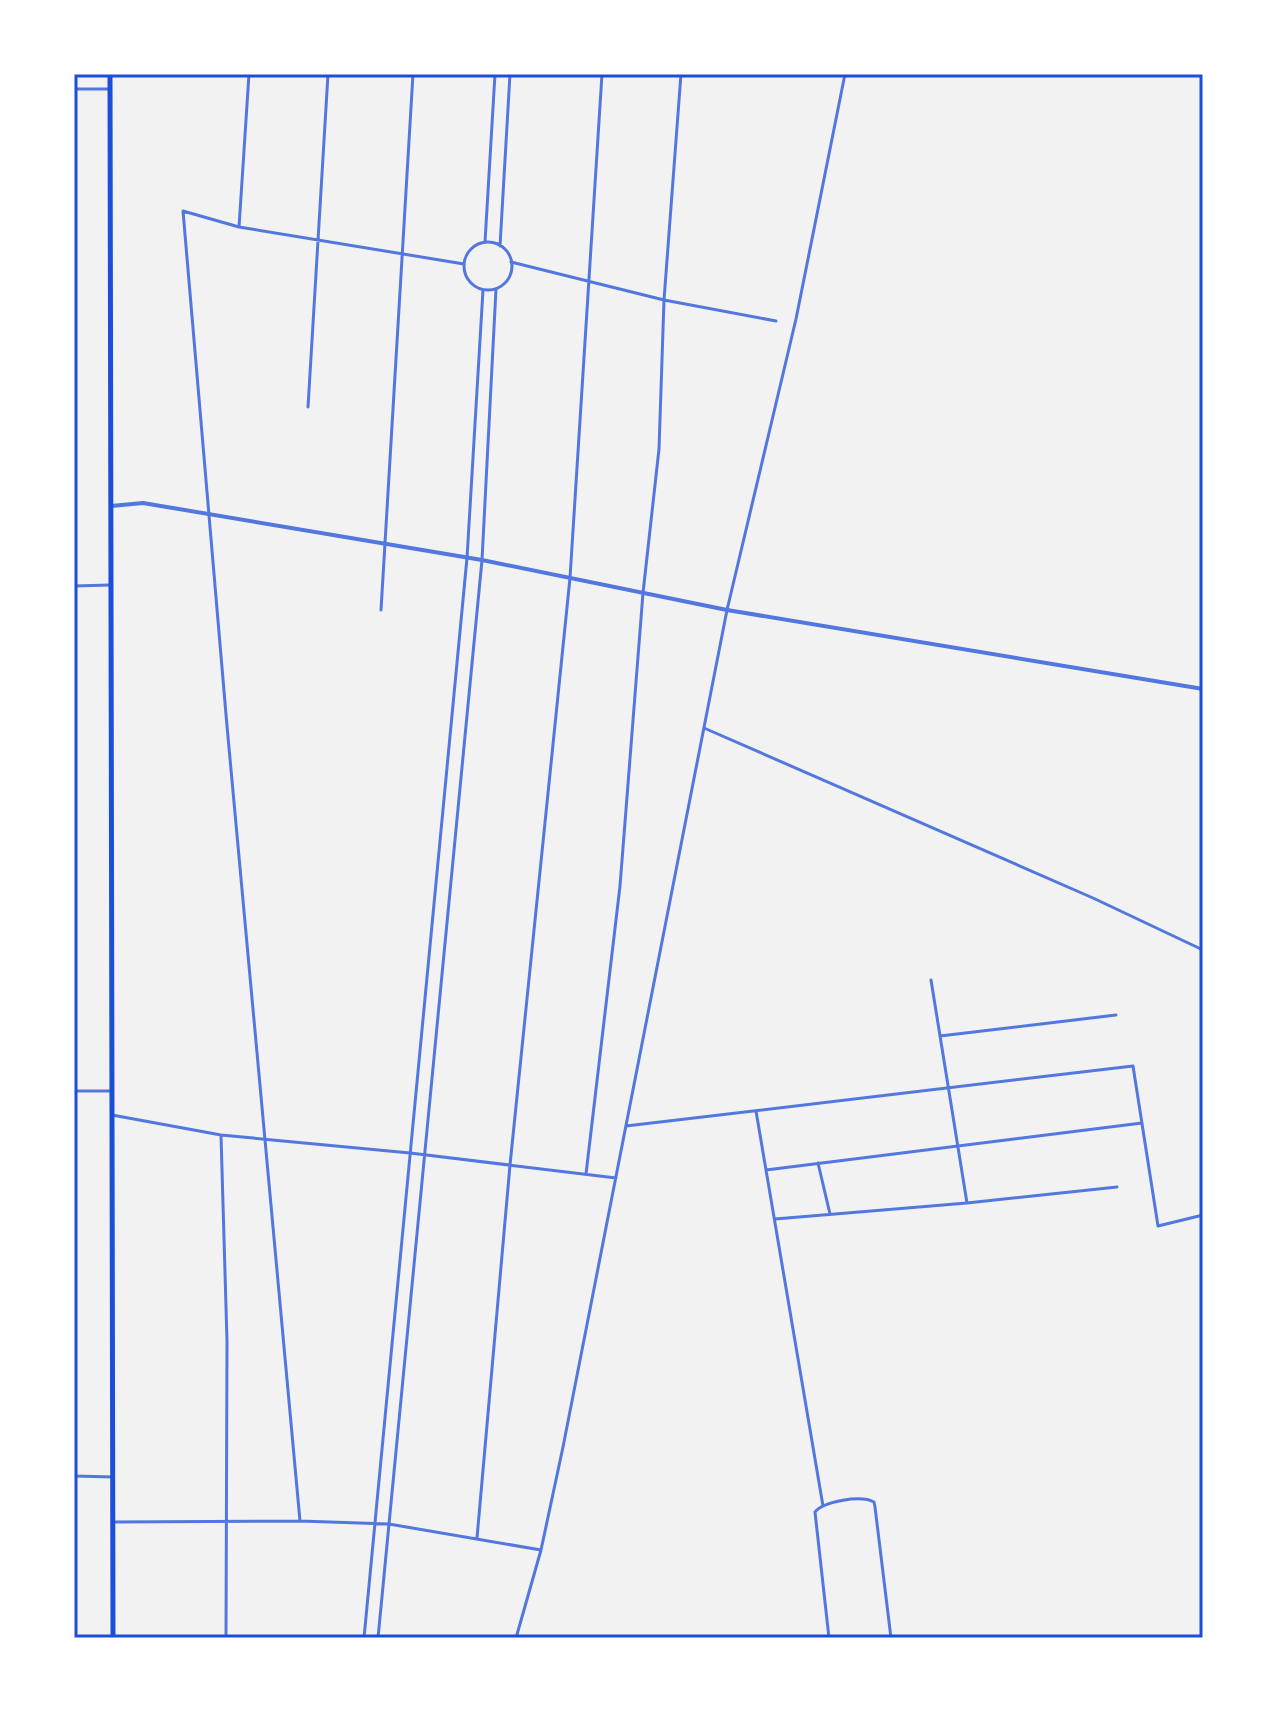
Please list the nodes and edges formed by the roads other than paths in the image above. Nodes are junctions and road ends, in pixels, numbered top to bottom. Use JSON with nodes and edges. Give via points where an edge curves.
{"nodes":[{"id":1,"x":110,"y":74,"type":"edge"},
{"id":2,"x":249,"y":74,"type":"edge"},
{"id":3,"x":328,"y":74,"type":"edge"},
{"id":4,"x":413,"y":74,"type":"edge"},
{"id":5,"x":495,"y":74,"type":"edge"},
{"id":6,"x":510,"y":74,"type":"edge"},
{"id":7,"x":602,"y":74,"type":"edge"},
{"id":8,"x":681,"y":74,"type":"edge"},
{"id":9,"x":845,"y":74,"type":"edge"},
{"id":10,"x":74,"y":89,"type":"edge"},
{"id":11,"x":110,"y":89,"type":"junction"},
{"id":12,"x":239,"y":227,"type":"junction"},
{"id":13,"x":317,"y":239,"type":"junction"},
{"id":14,"x":485,"y":242,"type":"junction"},
{"id":15,"x":500,"y":246,"type":"junction"},
{"id":16,"x":403,"y":253,"type":"junction"},
{"id":17,"x":511,"y":262,"type":"junction"},
{"id":18,"x":464,"y":264,"type":"junction"},
{"id":19,"x":589,"y":282,"type":"junction"},
{"id":20,"x":496,"y":289,"type":"junction"},
{"id":21,"x":483,"y":290,"type":"junction"},
{"id":22,"x":664,"y":300,"type":"junction"},
{"id":23,"x":776,"y":321,"type":"dead end"},
{"id":24,"x":308,"y":407,"type":"dead end"},
{"id":25,"x":111,"y":506,"type":"junction"},
{"id":26,"x":211,"y":516,"type":"junction"},
{"id":27,"x":386,"y":543,"type":"junction"},
{"id":28,"x":467,"y":558,"type":"junction"},
{"id":29,"x":482,"y":560,"type":"junction"},
{"id":30,"x":570,"y":578,"type":"junction"},
{"id":31,"x":111,"y":585,"type":"junction"},
{"id":32,"x":74,"y":586,"type":"edge"},
{"id":33,"x":643,"y":593,"type":"junction"},
{"id":34,"x":381,"y":610,"type":"dead end"},
{"id":35,"x":727,"y":610,"type":"junction"},
{"id":36,"x":1203,"y":689,"type":"edge"},
{"id":37,"x":704,"y":728,"type":"junction"},
{"id":38,"x":1203,"y":950,"type":"edge"},
{"id":39,"x":931,"y":980,"type":"dead end"},
{"id":40,"x":1116,"y":1015,"type":"dead end"},
{"id":41,"x":940,"y":1036,"type":"junction"},
{"id":42,"x":948,"y":1088,"type":"junction"},
{"id":43,"x":74,"y":1091,"type":"edge"},
{"id":44,"x":112,"y":1092,"type":"junction"},
{"id":45,"x":756,"y":1111,"type":"junction"},
{"id":46,"x":112,"y":1115,"type":"junction"},
{"id":47,"x":1142,"y":1123,"type":"junction"},
{"id":48,"x":626,"y":1126,"type":"junction"},
{"id":49,"x":221,"y":1135,"type":"junction"},
{"id":50,"x":266,"y":1140,"type":"junction"},
{"id":51,"x":958,"y":1146,"type":"junction"},
{"id":52,"x":410,"y":1153,"type":"junction"},
{"id":53,"x":426,"y":1155,"type":"junction"},
{"id":54,"x":818,"y":1163,"type":"junction"},
{"id":55,"x":510,"y":1165,"type":"junction"},
{"id":56,"x":766,"y":1170,"type":"junction"},
{"id":57,"x":586,"y":1174,"type":"junction"},
{"id":58,"x":616,"y":1178,"type":"junction"},
{"id":59,"x":1117,"y":1187,"type":"dead end"},
{"id":60,"x":967,"y":1203,"type":"junction"},
{"id":61,"x":830,"y":1214,"type":"junction"},
{"id":62,"x":1203,"y":1215,"type":"edge"},
{"id":63,"x":775,"y":1219,"type":"junction"},
{"id":64,"x":74,"y":1476,"type":"edge"},
{"id":65,"x":113,"y":1477,"type":"junction"},
{"id":66,"x":823,"y":1506,"type":"junction"},
{"id":67,"x":300,"y":1521,"type":"junction"},
{"id":68,"x":113,"y":1522,"type":"junction"},
{"id":69,"x":226,"y":1522,"type":"junction"},
{"id":70,"x":375,"y":1523,"type":"junction"},
{"id":71,"x":389,"y":1524,"type":"junction"},
{"id":72,"x":477,"y":1538,"type":"junction"},
{"id":73,"x":541,"y":1550,"type":"junction"},
{"id":74,"x":113,"y":1638,"type":"edge"},
{"id":75,"x":226,"y":1638,"type":"edge"},
{"id":76,"x":364,"y":1638,"type":"edge"},
{"id":77,"x":378,"y":1638,"type":"edge"},
{"id":78,"x":516,"y":1638,"type":"edge"},
{"id":79,"x":829,"y":1638,"type":"edge"},
{"id":80,"x":891,"y":1638,"type":"edge"}],
"edges":[{"from":1,"to":11,"type":"highway"},
{"from":2,"to":12,"type":"street"},
{"from":3,"to":13,"type":"street"},
{"from":4,"to":16,"type":"street"},
{"from":5,"to":14,"type":"street"},
{"from":6,"to":15,"type":"street"},
{"from":7,"to":19,"type":"street"},
{"from":8,"to":22,"type":"street"},
{"from":9,"to":35,"type":"street","via":[[796,319]]},
{"from":10,"to":11,"type":"street"},
{"from":11,"to":25,"type":"highway"},
{"from":12,"to":13,"type":"street"},
{"from":12,"to":26,"type":"street","via":[[183,211]]},
{"from":13,"to":16,"type":"street"},
{"from":13,"to":24,"type":"street"},
{"from":14,"to":15,"type":"street"},
{"from":14,"to":18,"type":"street","via":[[473,247]]},
{"from":15,"to":17,"type":"street"},
{"from":16,"to":18,"type":"street"},
{"from":16,"to":27,"type":"street"},
{"from":17,"to":19,"type":"street"},
{"from":17,"to":20,"type":"street","via":[[510,275]]},
{"from":18,"to":21,"type":"street","via":[[468,281]]},
{"from":19,"to":22,"type":"street"},
{"from":19,"to":30,"type":"street"},
{"from":20,"to":21,"type":"street"},
{"from":20,"to":29,"type":"street"},
{"from":21,"to":28,"type":"street"},
{"from":22,"to":23,"type":"street"},
{"from":22,"to":33,"type":"street","via":[[659,449]]},
{"from":25,"to":26,"type":"street","via":[[143,503]]},
{"from":25,"to":31,"type":"highway"},
{"from":26,"to":27,"type":"street"},
{"from":26,"to":50,"type":"street"},
{"from":27,"to":28,"type":"street"},
{"from":27,"to":34,"type":"street"},
{"from":28,"to":29,"type":"street"},
{"from":28,"to":52,"type":"street"},
{"from":29,"to":30,"type":"street"},
{"from":29,"to":53,"type":"street"},
{"from":30,"to":33,"type":"street"},
{"from":30,"to":55,"type":"street"},
{"from":31,"to":32,"type":"street"},
{"from":31,"to":44,"type":"highway"},
{"from":33,"to":35,"type":"street"},
{"from":33,"to":57,"type":"street","via":[[620,886]]},
{"from":35,"to":36,"type":"street"},
{"from":35,"to":37,"type":"street"},
{"from":37,"to":38,"type":"street"},
{"from":37,"to":48,"type":"street"},
{"from":39,"to":41,"type":"street"},
{"from":40,"to":41,"type":"street"},
{"from":41,"to":42,"type":"street"},
{"from":42,"to":45,"type":"street"},
{"from":42,"to":47,"type":"street","via":[[1133,1066]]},
{"from":42,"to":51,"type":"street"},
{"from":43,"to":44,"type":"street"},
{"from":44,"to":46,"type":"highway"},
{"from":45,"to":48,"type":"street"},
{"from":45,"to":56,"type":"street"},
{"from":46,"to":49,"type":"street"},
{"from":46,"to":65,"type":"highway"},
{"from":47,"to":51,"type":"street"},
{"from":47,"to":62,"type":"street","via":[[1158,1226]]},
{"from":48,"to":58,"type":"street"},
{"from":49,"to":50,"type":"street"},
{"from":49,"to":69,"type":"street"},
{"from":50,"to":52,"type":"street"},
{"from":50,"to":67,"type":"street"},
{"from":51,"to":54,"type":"street"},
{"from":51,"to":60,"type":"street"},
{"from":52,"to":53,"type":"street"},
{"from":52,"to":70,"type":"street"},
{"from":53,"to":55,"type":"street"},
{"from":53,"to":71,"type":"street"},
{"from":54,"to":56,"type":"street"},
{"from":54,"to":61,"type":"street"},
{"from":55,"to":57,"type":"street"},
{"from":55,"to":72,"type":"street"},
{"from":56,"to":63,"type":"street"},
{"from":57,"to":58,"type":"street"},
{"from":58,"to":73,"type":"street"},
{"from":59,"to":60,"type":"street"},
{"from":60,"to":61,"type":"street"},
{"from":61,"to":63,"type":"street"},
{"from":63,"to":66,"type":"street"},
{"from":64,"to":65,"type":"street"},
{"from":65,"to":68,"type":"highway"},
{"from":66,"to":79,"type":"street","via":[[814,1514]]},
{"from":66,"to":80,"type":"street","via":[[866,1498],[874,1502]]},
{"from":67,"to":69,"type":"street"},
{"from":67,"to":70,"type":"street"},
{"from":68,"to":69,"type":"street"},
{"from":68,"to":74,"type":"highway"},
{"from":69,"to":75,"type":"street"},
{"from":70,"to":71,"type":"street"},
{"from":70,"to":76,"type":"street"},
{"from":71,"to":72,"type":"street"},
{"from":71,"to":77,"type":"street"},
{"from":72,"to":73,"type":"street"},
{"from":73,"to":78,"type":"street"}]}
